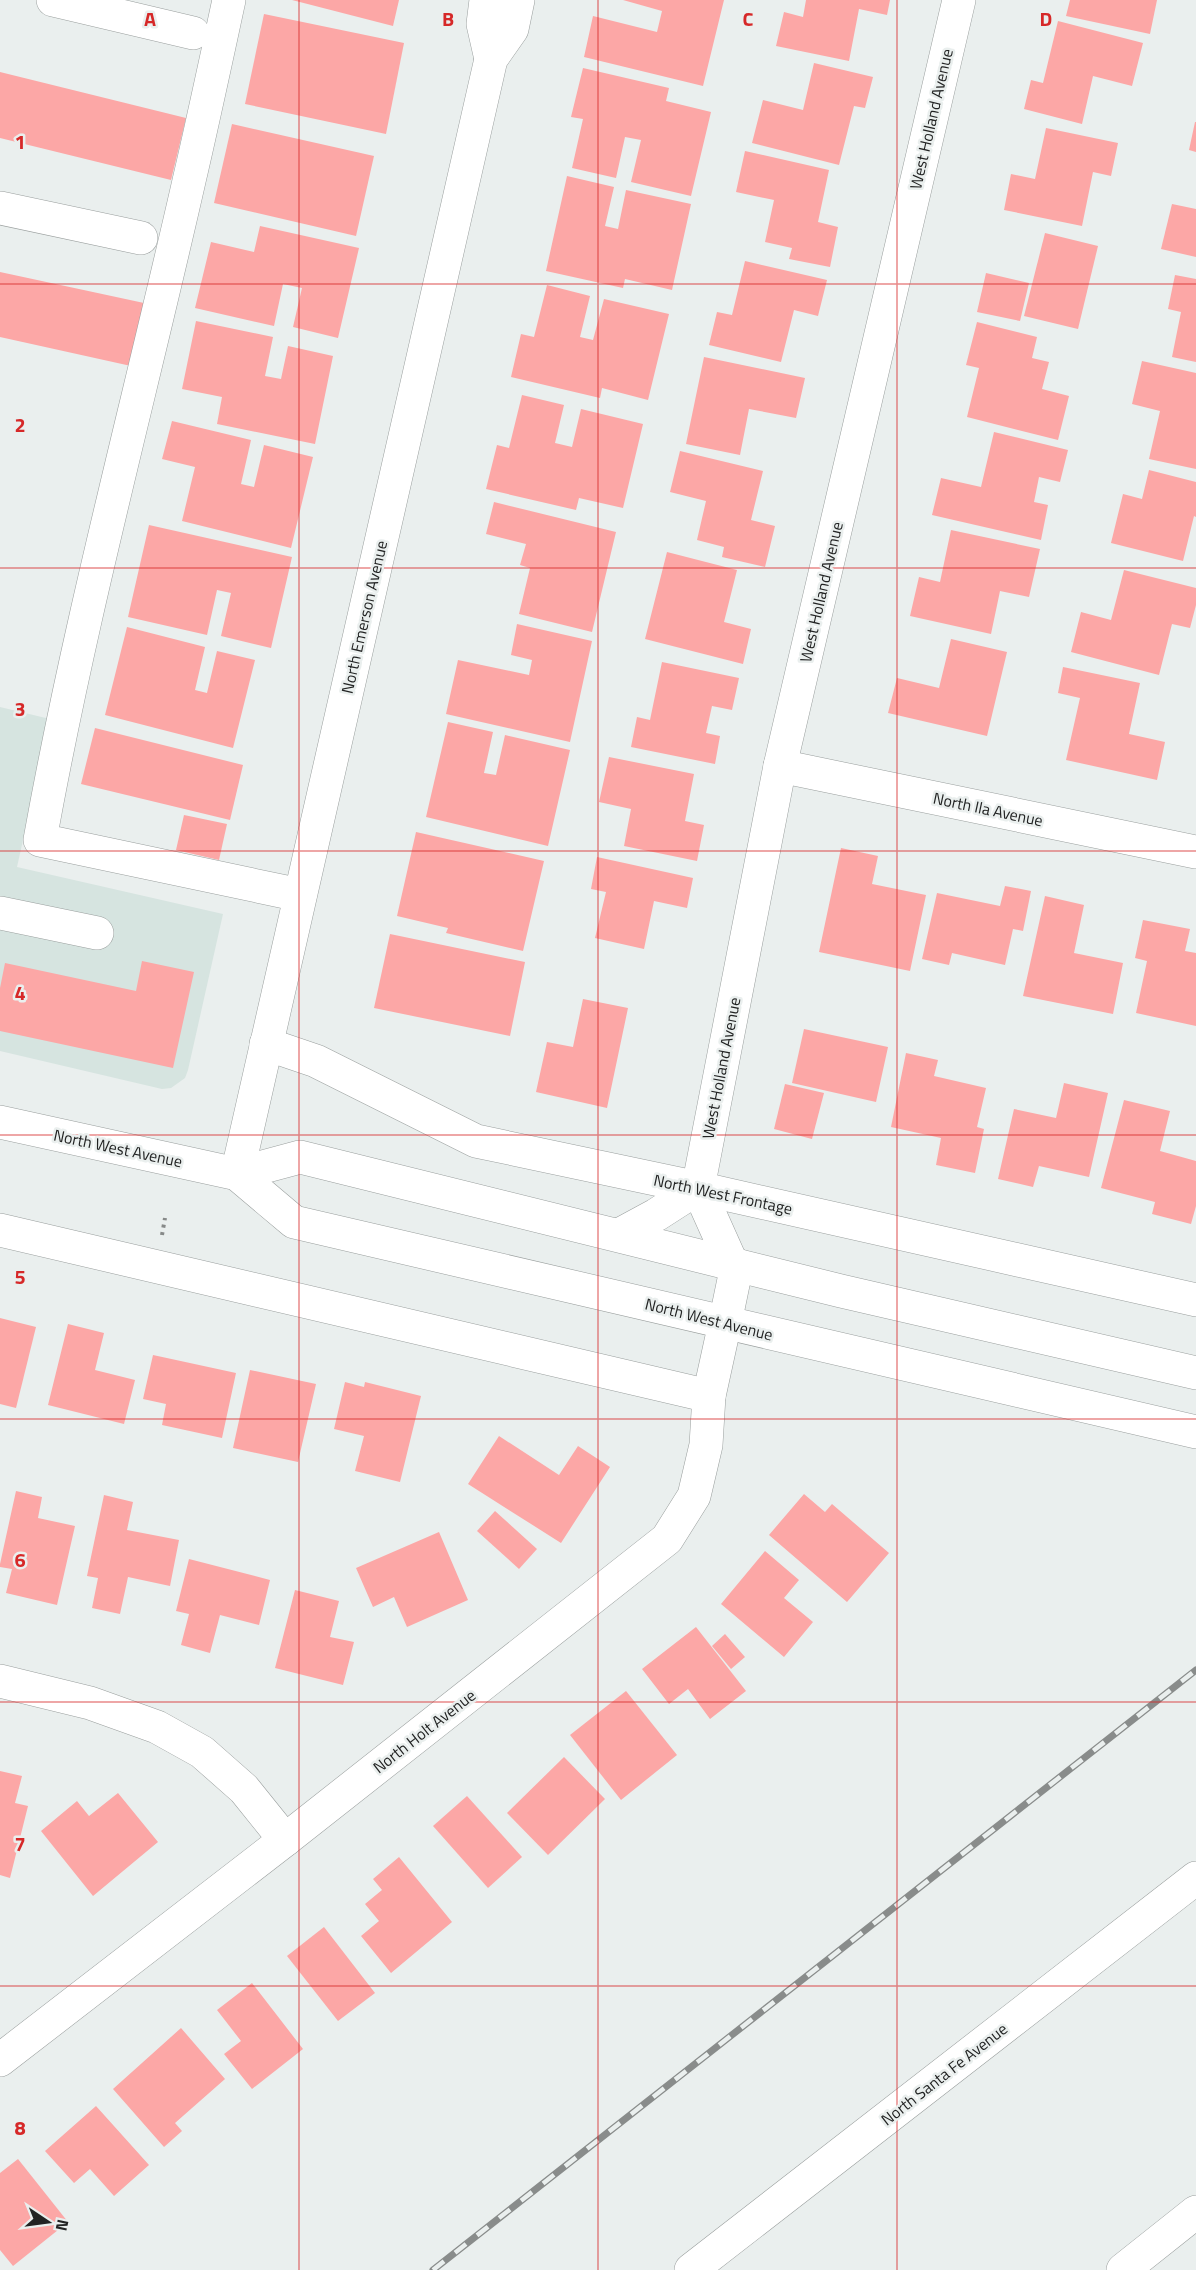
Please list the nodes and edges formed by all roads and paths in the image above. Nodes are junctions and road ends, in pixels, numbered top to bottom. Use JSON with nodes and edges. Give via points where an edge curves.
{"nodes":[{"id":1,"x":53,"y":0,"type":"edge"},
{"id":2,"x":229,"y":0,"type":"edge"},
{"id":3,"x":486,"y":0,"type":"edge"},
{"id":4,"x":518,"y":0,"type":"edge"},
{"id":5,"x":959,"y":0,"type":"edge"},
{"id":6,"x":193,"y":33,"type":"dead end"},
{"id":7,"x":491,"y":59,"type":"junction"},
{"id":8,"x":0,"y":208,"type":"edge"},
{"id":9,"x":141,"y":238,"type":"dead end"},
{"id":10,"x":780,"y":766,"type":"junction"},
{"id":11,"x":1196,"y":852,"type":"edge"},
{"id":12,"x":300,"y":895,"type":"junction"},
{"id":13,"x":0,"y":913,"type":"edge"},
{"id":14,"x":97,"y":933,"type":"dead end"},
{"id":15,"x":266,"y":1044,"type":"junction"},
{"id":16,"x":0,"y":1122,"type":"edge"},
{"id":17,"x":237,"y":1174,"type":"junction"},
{"id":18,"x":698,"y":1188,"type":"junction"},
{"id":19,"x":0,"y":1230,"type":"edge"},
{"id":20,"x":619,"y":1236,"type":"junction"},
{"id":21,"x":735,"y":1264,"type":"junction"},
{"id":22,"x":1196,"y":1300,"type":"edge"},
{"id":23,"x":725,"y":1323,"type":"junction"},
{"id":24,"x":1196,"y":1373,"type":"edge"},
{"id":25,"x":709,"y":1396,"type":"junction"},
{"id":26,"x":1196,"y":1432,"type":"edge"},
{"id":27,"x":0,"y":1681,"type":"edge"},
{"id":28,"x":285,"y":1840,"type":"junction"},
{"id":29,"x":1196,"y":1878,"type":"edge"},
{"id":30,"x":0,"y":2060,"type":"edge"},
{"id":31,"x":1196,"y":2212,"type":"edge"},
{"id":32,"x":691,"y":2270,"type":"edge"},
{"id":33,"x":1123,"y":2270,"type":"edge"}],
"edges":[{"from":1,"to":6,"type":"street"},
{"from":2,"to":12,"type":"street","via":[[63,719],[40,840]]},
{"from":3,"to":7,"type":"street","name":"North Emerson Avenue","via":[[483,24]]},
{"from":4,"to":7,"type":"street","name":"North Emerson Avenue","via":[[512,29]]},
{"from":5,"to":10,"type":"street","name":"West Holland Avenue"},
{"from":7,"to":12,"type":"street","name":"North Emerson Avenue"},
{"from":8,"to":9,"type":"street"},
{"from":10,"to":11,"type":"street","name":"North Ila Avenue"},
{"from":10,"to":18,"type":"street","name":"West Holland Avenue"},
{"from":12,"to":15,"type":"street","name":"North Emerson Avenue"},
{"from":13,"to":14,"type":"street"},
{"from":15,"to":17,"type":"street","name":"North Emerson Avenue"},
{"from":15,"to":18,"type":"street","name":"North West Frontage","via":[[316,1061],[476,1141]]},
{"from":16,"to":17,"type":"street","name":"North West Avenue"},
{"from":17,"to":20,"type":"street","name":"North West Avenue","via":[[300,1157]]},
{"from":17,"to":23,"type":"street","name":"North West Avenue","via":[[294,1222]]},
{"from":18,"to":20,"type":"street"},
{"from":18,"to":21,"type":"street"},
{"from":18,"to":22,"type":"street","name":"North West Frontage"},
{"from":19,"to":25,"type":"street"},
{"from":20,"to":21,"type":"street","name":"North West Avenue"},
{"from":21,"to":23,"type":"street","name":"North Holt Avenue"},
{"from":21,"to":24,"type":"street","name":"North West Avenue"},
{"from":23,"to":25,"type":"street","name":"North Holt Avenue"},
{"from":23,"to":26,"type":"street","name":"North West Avenue"},
{"from":25,"to":28,"type":"street","name":"North Holt Avenue","via":[[706,1444],[694,1496],[667,1539]]},
{"from":27,"to":28,"type":"street","via":[[90,1702],[157,1727],[202,1752],[244,1789]]},
{"from":28,"to":30,"type":"street","name":"North Holt Avenue"},
{"from":29,"to":32,"type":"street","name":"North Santa Fe Avenue"},
{"from":31,"to":33,"type":"street"}]}
